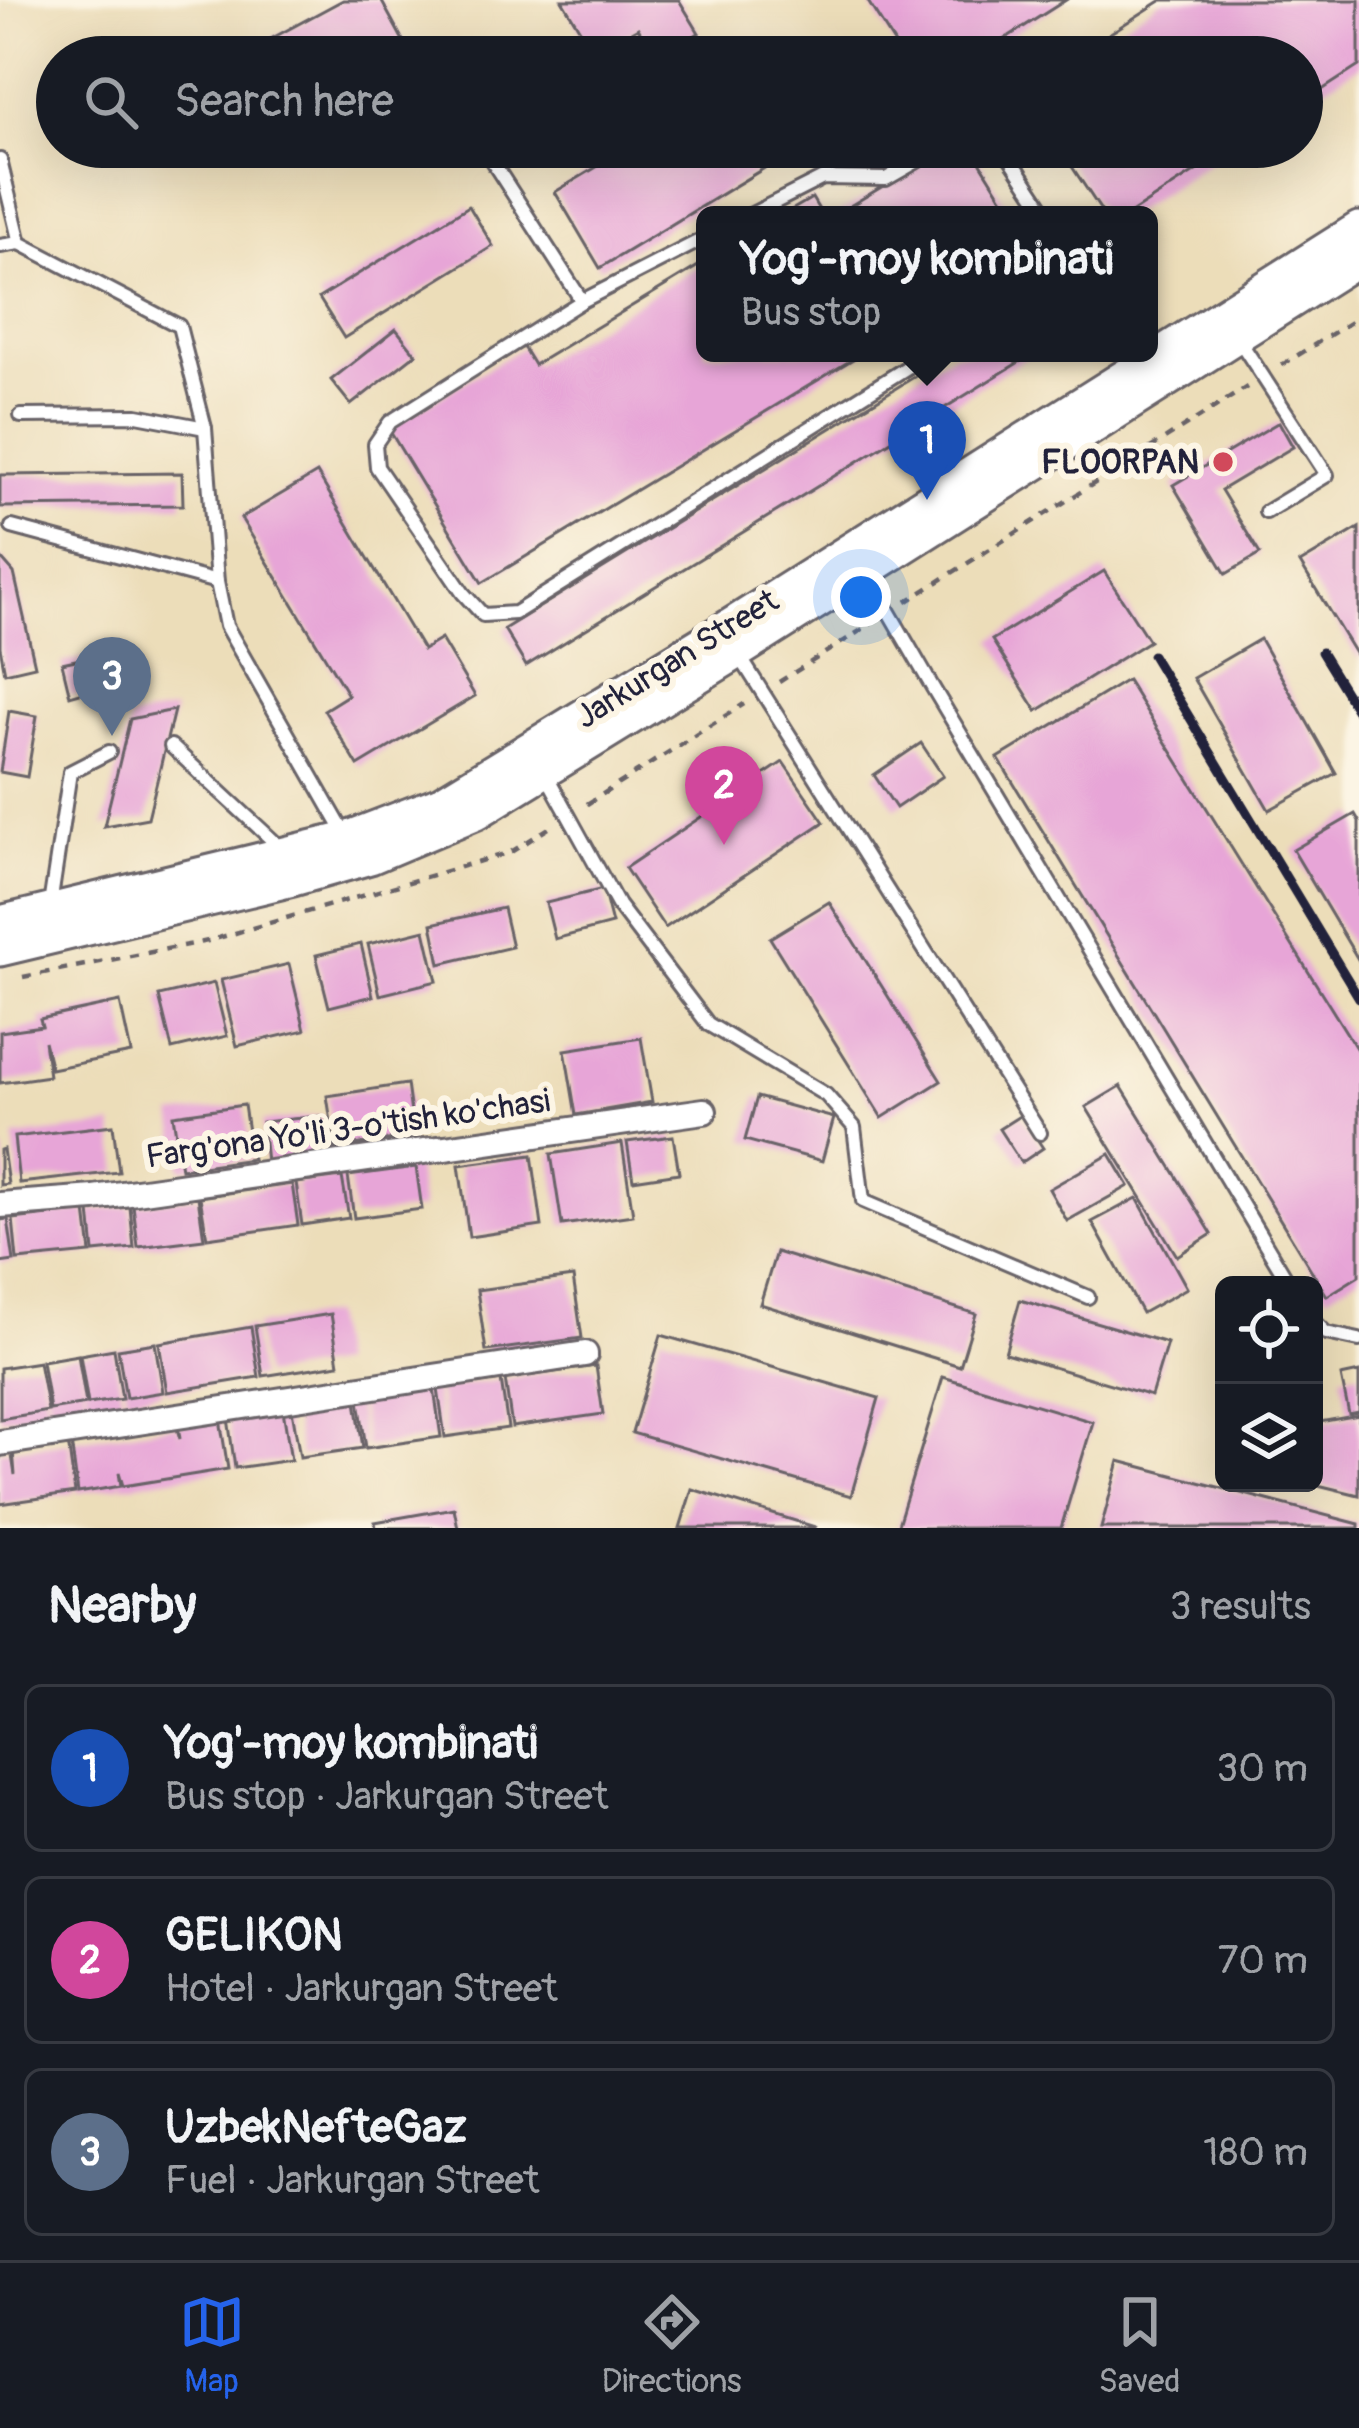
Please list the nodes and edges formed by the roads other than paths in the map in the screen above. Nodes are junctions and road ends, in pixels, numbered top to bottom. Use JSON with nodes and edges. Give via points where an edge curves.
{"nodes":[{"id":1,"x":0,"y":160,"type":"edge"},
{"id":2,"x":495,"y":168,"type":"edge"},
{"id":3,"x":905,"y":168,"type":"edge"},
{"id":4,"x":1017,"y":168,"type":"edge"},
{"id":5,"x":768,"y":206,"type":"edge"},
{"id":6,"x":1042,"y":206,"type":"edge"},
{"id":7,"x":1359,"y":229,"type":"edge"},
{"id":8,"x":20,"y":243,"type":"junction"},
{"id":9,"x":696,"y":243,"type":"edge"},
{"id":10,"x":0,"y":245,"type":"edge"},
{"id":11,"x":1359,"y":258,"type":"edge"},
{"id":12,"x":582,"y":302,"type":"junction"},
{"id":13,"x":1236,"y":336,"type":"junction"},
{"id":14,"x":1158,"y":350,"type":"edge"},
{"id":15,"x":916,"y":362,"type":"edge"},
{"id":16,"x":1138,"y":362,"type":"edge"},
{"id":17,"x":21,"y":416,"type":"dead end"},
{"id":18,"x":205,"y":428,"type":"junction"},
{"id":19,"x":1266,"y":512,"type":"dead end"},
{"id":20,"x":12,"y":527,"type":"dead end"},
{"id":21,"x":868,"y":569,"type":"junction"},
{"id":22,"x":217,"y":582,"type":"junction"},
{"id":23,"x":730,"y":641,"type":"junction"},
{"id":24,"x":171,"y":746,"type":"dead end"},
{"id":25,"x":110,"y":752,"type":"dead end"},
{"id":26,"x":537,"y":760,"type":"junction"},
{"id":27,"x":347,"y":839,"type":"junction"},
{"id":28,"x":287,"y":854,"type":"junction"},
{"id":29,"x":49,"y":913,"type":"junction"},
{"id":30,"x":0,"y":923,"type":"edge"},
{"id":31,"x":0,"y":949,"type":"edge"},
{"id":32,"x":704,"y":1111,"type":"dead end"},
{"id":33,"x":1040,"y":1133,"type":"dead end"},
{"id":34,"x":0,"y":1204,"type":"edge"},
{"id":35,"x":1284,"y":1276,"type":"edge"},
{"id":36,"x":1088,"y":1297,"type":"dead end"},
{"id":37,"x":1323,"y":1330,"type":"edge"},
{"id":38,"x":1359,"y":1340,"type":"edge"},
{"id":39,"x":585,"y":1354,"type":"dead end"},
{"id":40,"x":0,"y":1443,"type":"edge"}],
"edges":[{"from":1,"to":8,"type":"lane"},
{"from":2,"to":12,"type":"lane"},
{"from":3,"to":5,"type":"lane","via":[[886,179],[823,178]]},
{"from":4,"to":6,"type":"lane"},
{"from":7,"to":14,"type":"main road","name":"Jarkurgan Street"},
{"from":8,"to":10,"type":"lane"},
{"from":8,"to":18,"type":"lane","via":[[179,326]]},
{"from":9,"to":12,"type":"lane"},
{"from":11,"to":13,"type":"main road","name":"Jarkurgan Street"},
{"from":12,"to":15,"type":"lane","via":[[390,422],[375,444],[377,467],[484,615],[515,613]]},
{"from":13,"to":19,"type":"lane","via":[[1327,476]]},
{"from":13,"to":21,"type":"main road","name":"Jarkurgan Street"},
{"from":16,"to":23,"type":"main road","name":"Jarkurgan Street"},
{"from":17,"to":18,"type":"lane","via":[[137,415]]},
{"from":18,"to":22,"type":"lane"},
{"from":20,"to":22,"type":"lane"},
{"from":21,"to":23,"type":"main road","name":"Jarkurgan Street"},
{"from":21,"to":35,"type":"lane"},
{"from":22,"to":27,"type":"lane","via":[[226,626]]},
{"from":23,"to":26,"type":"main road","name":"Jarkurgan Street"},
{"from":23,"to":33,"type":"lane"},
{"from":24,"to":28,"type":"lane"},
{"from":25,"to":29,"type":"lane","via":[[70,772]]},
{"from":26,"to":27,"type":"main road","name":"Jarkurgan Street"},
{"from":26,"to":31,"type":"main road","name":"Jarkurgan Street","via":[[451,825],[370,857]]},
{"from":26,"to":36,"type":"lane","via":[[618,905],[707,1024],[826,1095],[854,1127],[863,1201]]},
{"from":27,"to":28,"type":"main road","name":"Jarkurgan Street"},
{"from":28,"to":29,"type":"main road","name":"Jarkurgan Street"},
{"from":29,"to":30,"type":"main road","name":"Jarkurgan Street"},
{"from":32,"to":34,"type":"street","name":"Farg'ona Yo'li 3-o'tish ko'chasi","via":[[94,1198]]},
{"from":37,"to":38,"type":"lane"},
{"from":39,"to":40,"type":"street"}]}
